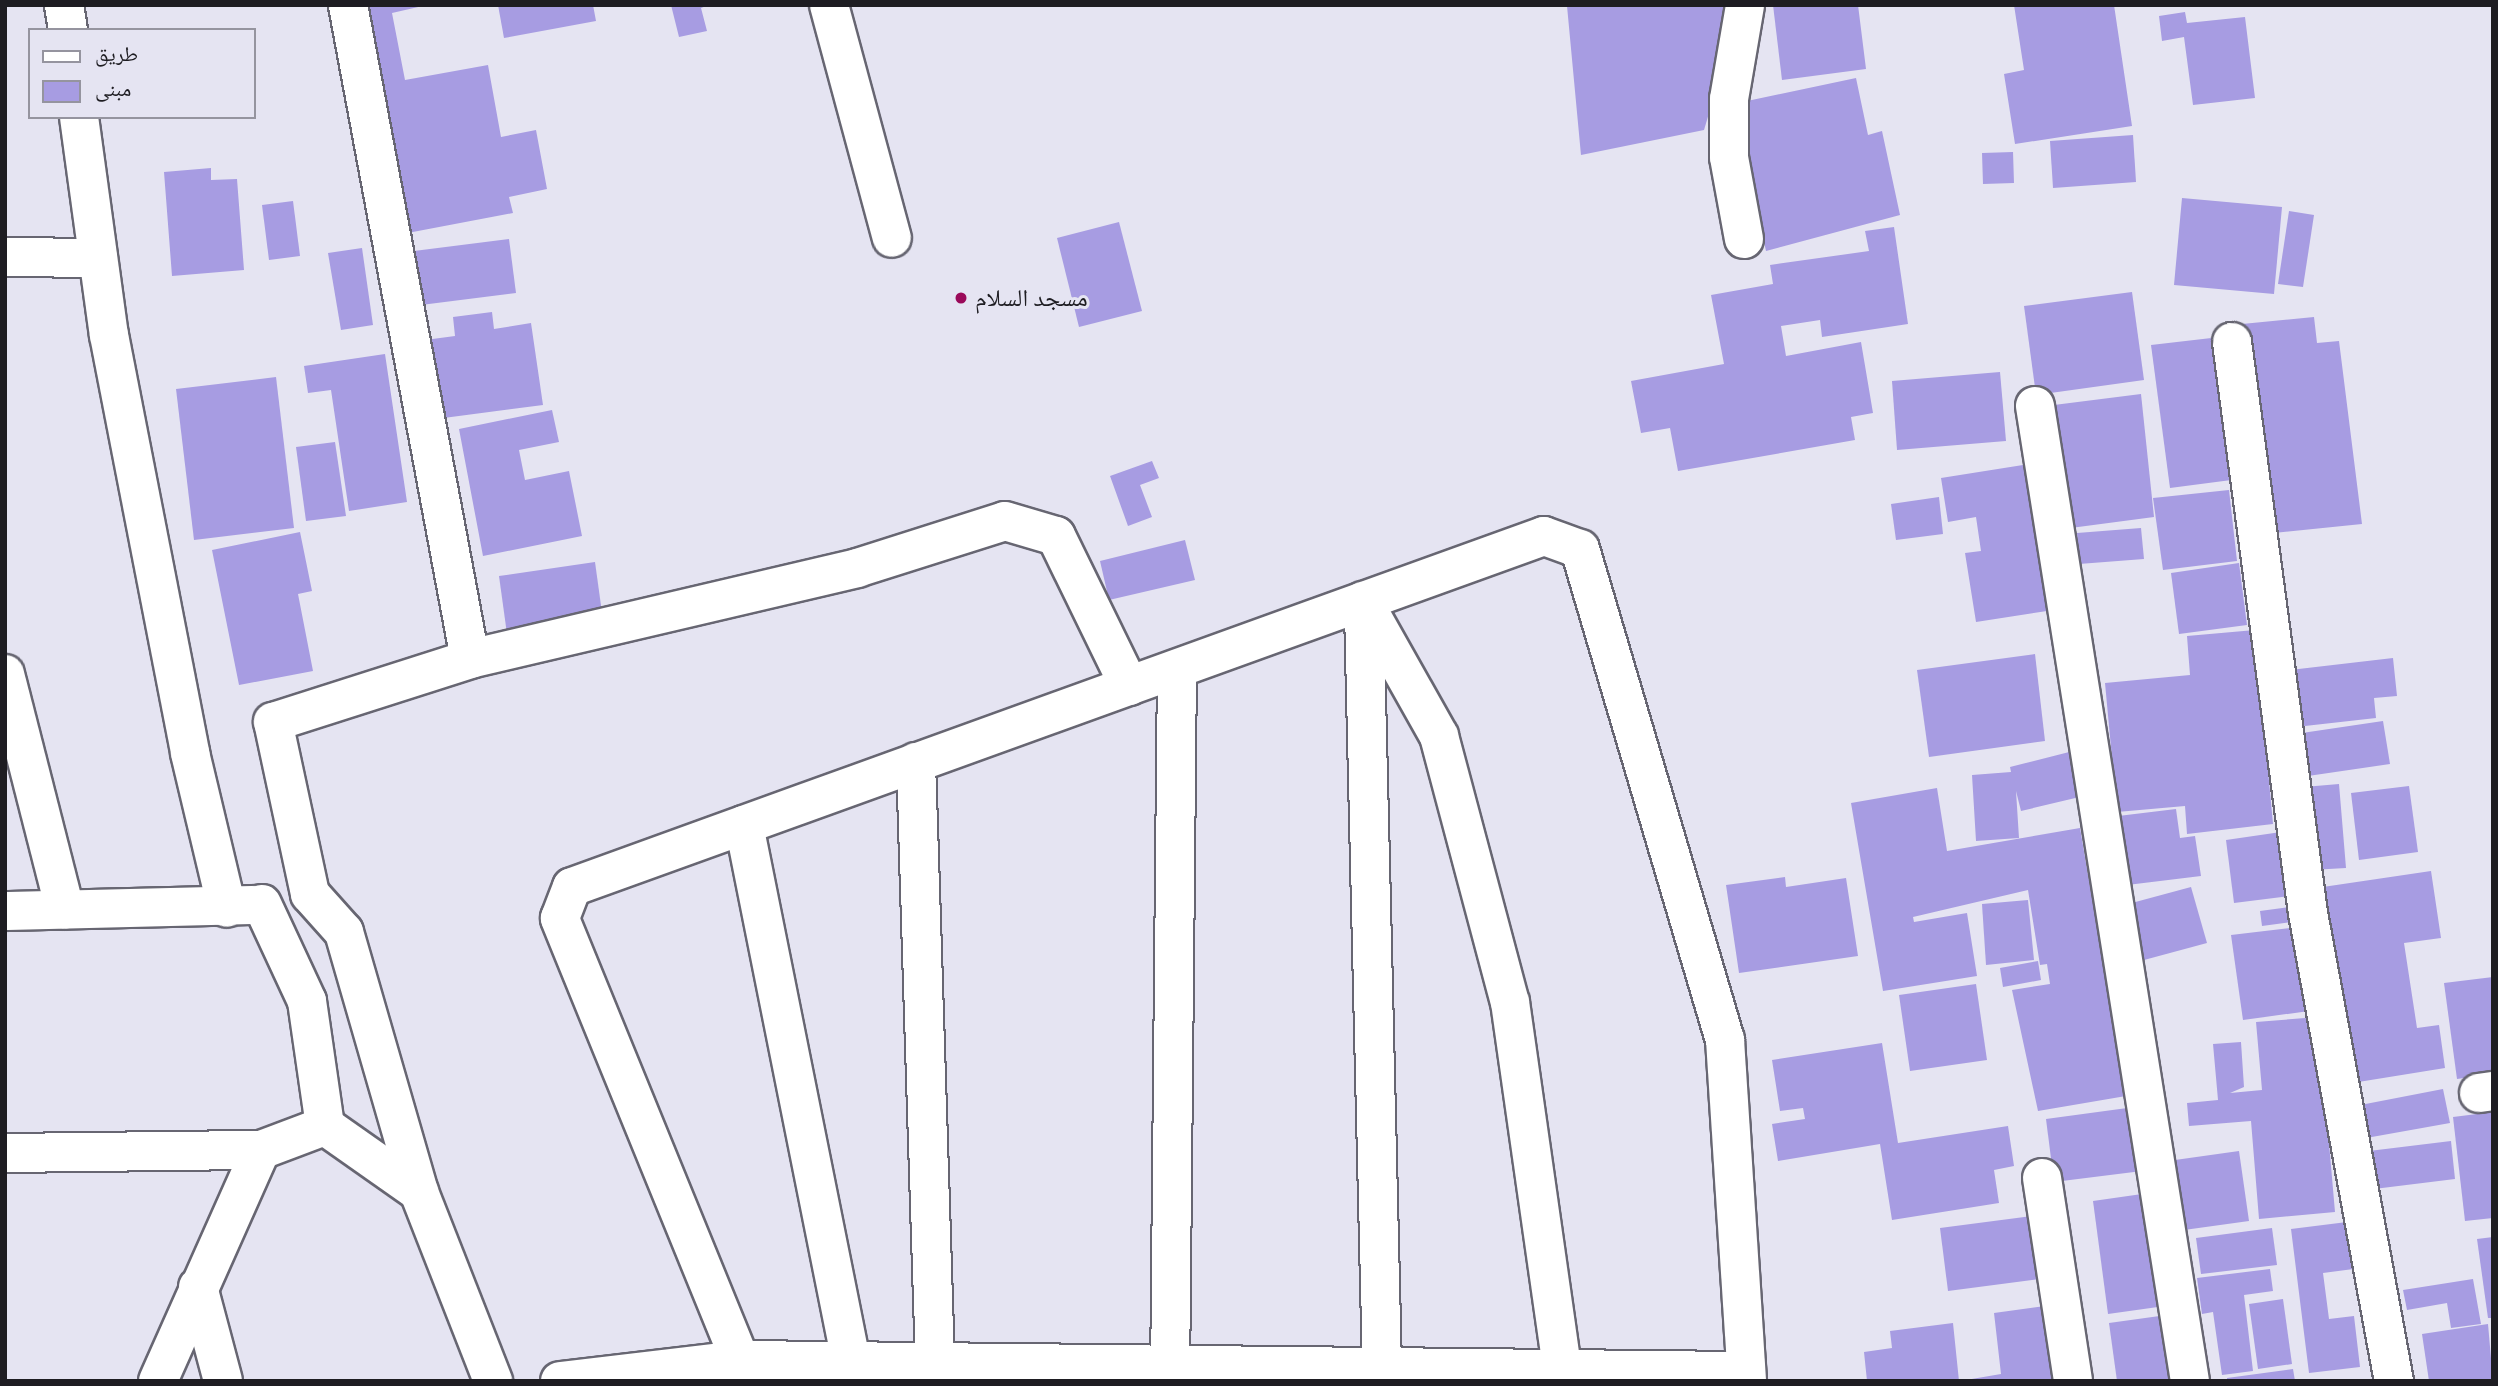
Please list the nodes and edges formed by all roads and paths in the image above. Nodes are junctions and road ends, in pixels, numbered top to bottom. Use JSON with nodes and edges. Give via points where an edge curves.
{"nodes":[{"id":1,"x":64,"y":5,"type":"edge"},
{"id":2,"x":348,"y":5,"type":"edge"},
{"id":3,"x":828,"y":5,"type":"edge"},
{"id":4,"x":1745,"y":5,"type":"edge"},
{"id":5,"x":68,"y":28,"type":"edge"},
{"id":6,"x":79,"y":119,"type":"edge"},
{"id":7,"x":892,"y":238,"type":"dead end"},
{"id":8,"x":1744,"y":239,"type":"dead end"},
{"id":9,"x":5,"y":257,"type":"edge"},
{"id":10,"x":98,"y":258,"type":"junction"},
{"id":11,"x":2232,"y":342,"type":"dead end"},
{"id":12,"x":2035,"y":406,"type":"dead end"},
{"id":13,"x":1363,"y":601,"type":"junction"},
{"id":14,"x":470,"y":659,"type":"junction"},
{"id":15,"x":1177,"y":668,"type":"junction"},
{"id":16,"x":5,"y":674,"type":"edge"},
{"id":17,"x":1129,"y":686,"type":"junction"},
{"id":18,"x":916,"y":762,"type":"junction"},
{"id":19,"x":744,"y":825,"type":"junction"},
{"id":20,"x":310,"y":894,"type":"junction"},
{"id":21,"x":244,"y":906,"type":"junction"},
{"id":22,"x":65,"y":909,"type":"junction"},
{"id":23,"x":5,"y":911,"type":"edge"},
{"id":24,"x":325,"y":1126,"type":"junction"},
{"id":25,"x":261,"y":1150,"type":"junction"},
{"id":26,"x":5,"y":1153,"type":"edge"},
{"id":27,"x":2042,"y":1178,"type":"dead end"},
{"id":28,"x":419,"y":1192,"type":"junction"},
{"id":29,"x":198,"y":1287,"type":"junction"},
{"id":30,"x":740,"y":1360,"type":"junction"},
{"id":31,"x":850,"y":1361,"type":"junction"},
{"id":32,"x":934,"y":1362,"type":"junction"},
{"id":33,"x":1382,"y":1367,"type":"junction"},
{"id":34,"x":1562,"y":1369,"type":"junction"},
{"id":35,"x":1170,"y":1373,"type":"edge"},
{"id":36,"x":1747,"y":1376,"type":"edge"},
{"id":37,"x":158,"y":1381,"type":"edge"},
{"id":38,"x":223,"y":1381,"type":"edge"},
{"id":39,"x":493,"y":1381,"type":"edge"},
{"id":40,"x":560,"y":1381,"type":"edge"},
{"id":41,"x":2073,"y":1381,"type":"edge"},
{"id":42,"x":2190,"y":1381,"type":"edge"},
{"id":43,"x":2394,"y":1381,"type":"edge"}],
"edges":[{"from":1,"to":5,"type":"street"},
{"from":2,"to":14,"type":"street"},
{"from":3,"to":7,"type":"street"},
{"from":4,"to":8,"type":"street","via":[[1729,99],[1729,157]]},
{"from":6,"to":10,"type":"street"},
{"from":9,"to":10,"type":"street"},
{"from":10,"to":21,"type":"street","via":[[190,753]]},
{"from":11,"to":43,"type":"street","via":[[2308,913]]},
{"from":12,"to":42,"type":"street"},
{"from":13,"to":15,"type":"street"},
{"from":13,"to":33,"type":"street"},
{"from":13,"to":34,"type":"street","via":[[1439,736],[1510,1002]]},
{"from":13,"to":36,"type":"street","via":[[1544,536],[1580,550],[1726,1040]]},
{"from":14,"to":17,"type":"street","via":[[857,568],[1005,521],[1056,536]]},
{"from":14,"to":20,"type":"street","via":[[273,722]]},
{"from":15,"to":17,"type":"street"},
{"from":15,"to":35,"type":"street"},
{"from":16,"to":22,"type":"street"},
{"from":17,"to":18,"type":"street"},
{"from":18,"to":19,"type":"street"},
{"from":18,"to":32,"type":"street"},
{"from":19,"to":30,"type":"street","via":[[572,887],[560,918]]},
{"from":19,"to":31,"type":"street"},
{"from":20,"to":21,"type":"street"},
{"from":20,"to":28,"type":"street","via":[[344,932]]},
{"from":21,"to":22,"type":"street"},
{"from":21,"to":24,"type":"street","via":[[307,1001]]},
{"from":22,"to":23,"type":"street"},
{"from":24,"to":25,"type":"street"},
{"from":24,"to":28,"type":"street"},
{"from":25,"to":26,"type":"street"},
{"from":25,"to":29,"type":"street"},
{"from":27,"to":41,"type":"street"},
{"from":28,"to":39,"type":"street"},
{"from":29,"to":37,"type":"street"},
{"from":29,"to":38,"type":"street"},
{"from":30,"to":31,"type":"street"},
{"from":30,"to":40,"type":"street"},
{"from":31,"to":32,"type":"street"},
{"from":32,"to":35,"type":"street"},
{"from":33,"to":34,"type":"street"},
{"from":33,"to":35,"type":"street"},
{"from":34,"to":36,"type":"street"}]}
